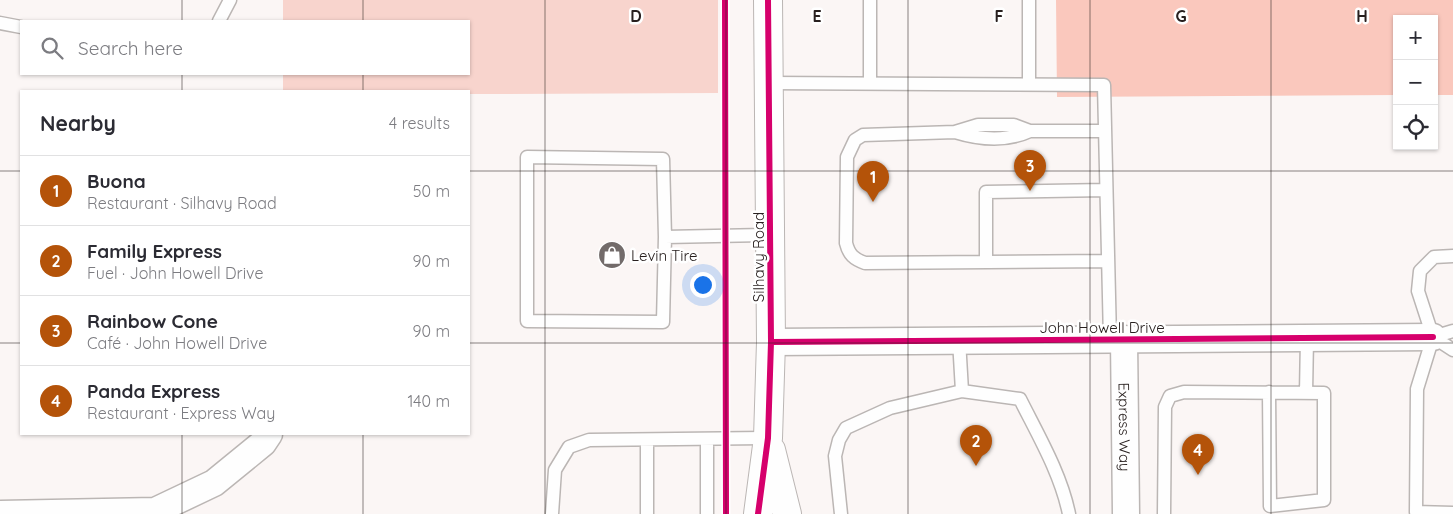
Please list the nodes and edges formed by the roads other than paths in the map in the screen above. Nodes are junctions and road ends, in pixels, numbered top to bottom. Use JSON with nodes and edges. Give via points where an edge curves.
{"nodes":[{"id":1,"x":230,"y":0,"type":"edge"},
{"id":2,"x":768,"y":0,"type":"edge"},
{"id":3,"x":870,"y":0,"type":"edge"},
{"id":4,"x":1029,"y":0,"type":"edge"},
{"id":5,"x":220,"y":20,"type":"edge"},
{"id":6,"x":0,"y":23,"type":"edge"},
{"id":7,"x":20,"y":27,"type":"edge"},
{"id":8,"x":769,"y":83,"type":"junction"},
{"id":9,"x":870,"y":83,"type":"junction"},
{"id":10,"x":1029,"y":84,"type":"junction"},
{"id":11,"x":1105,"y":131,"type":"junction"},
{"id":12,"x":1106,"y":190,"type":"junction"},
{"id":13,"x":770,"y":235,"type":"junction"},
{"id":14,"x":665,"y":237,"type":"junction"},
{"id":15,"x":1453,"y":256,"type":"edge"},
{"id":16,"x":1108,"y":261,"type":"junction"},
{"id":17,"x":986,"y":262,"type":"junction"},
{"id":18,"x":1307,"y":338,"type":"junction"},
{"id":19,"x":1117,"y":339,"type":"junction"},
{"id":20,"x":958,"y":340,"type":"junction"},
{"id":21,"x":1446,"y":340,"type":"edge"},
{"id":22,"x":771,"y":342,"type":"junction"},
{"id":23,"x":962,"y":391,"type":"junction"},
{"id":24,"x":1269,"y":392,"type":"junction"},
{"id":25,"x":1306,"y":393,"type":"junction"},
{"id":26,"x":268,"y":435,"type":"edge"},
{"id":27,"x":768,"y":438,"type":"junction"},
{"id":28,"x":647,"y":440,"type":"junction"},
{"id":29,"x":707,"y":440,"type":"junction"},
{"id":30,"x":1268,"y":510,"type":"edge"},
{"id":31,"x":1453,"y":512,"type":"edge"},
{"id":32,"x":0,"y":514,"type":"edge"},
{"id":33,"x":552,"y":514,"type":"edge"},
{"id":34,"x":646,"y":514,"type":"edge"},
{"id":35,"x":707,"y":514,"type":"edge"},
{"id":36,"x":758,"y":514,"type":"edge"},
{"id":37,"x":787,"y":514,"type":"edge"},
{"id":38,"x":841,"y":514,"type":"edge"},
{"id":39,"x":1069,"y":514,"type":"edge"},
{"id":40,"x":1126,"y":514,"type":"edge"},
{"id":41,"x":1164,"y":514,"type":"edge"}],
"edges":[{"from":1,"to":5,"type":"lane"},
{"from":2,"to":8,"type":"street","name":"Silhavy Road"},
{"from":3,"to":9,"type":"lane"},
{"from":4,"to":10,"type":"lane"},
{"from":6,"to":7,"type":"lane"},
{"from":8,"to":9,"type":"lane"},
{"from":8,"to":13,"type":"street","name":"Silhavy Road"},
{"from":9,"to":10,"type":"lane"},
{"from":10,"to":11,"type":"lane","via":[[1104,84]]},
{"from":11,"to":12,"type":"lane"},
{"from":11,"to":17,"type":"lane","via":[[1030,131],[1014,126],[978,125],[955,132],[874,133],[855,140],[847,157],[846,243],[856,260],[866,263]]},
{"from":12,"to":16,"type":"lane"},
{"from":12,"to":17,"type":"lane","via":[[986,192]]},
{"from":13,"to":14,"type":"lane"},
{"from":13,"to":22,"type":"street","name":"Silhavy Road"},
{"from":14,"to":14,"type":"lane","via":[[663,159],[527,156],[527,321],[663,322]]},
{"from":15,"to":21,"type":"lane","via":[[1434,257],[1420,271],[1418,291]]},
{"from":16,"to":17,"type":"lane"},
{"from":16,"to":19,"type":"lane"},
{"from":18,"to":19,"type":"street","name":"John Howell Drive"},
{"from":18,"to":21,"type":"street","name":"John Howell Drive"},
{"from":18,"to":25,"type":"lane"},
{"from":19,"to":20,"type":"street","name":"John Howell Drive"},
{"from":19,"to":40,"type":"street","name":"Express Way"},
{"from":20,"to":22,"type":"street","name":"John Howell Drive"},
{"from":20,"to":23,"type":"lane"},
{"from":21,"to":31,"type":"lane","via":[[1417,389],[1416,512]]},
{"from":22,"to":27,"type":"street","name":"Silhavy Road"},
{"from":23,"to":38,"type":"lane","via":[[890,408],[846,428],[835,456]]},
{"from":23,"to":39,"type":"lane","via":[[1020,399],[1050,461]]},
{"from":24,"to":25,"type":"lane"},
{"from":24,"to":30,"type":"lane"},
{"from":24,"to":41,"type":"lane","via":[[1184,392],[1170,396],[1165,407]]},
{"from":25,"to":30,"type":"lane","via":[[1324,393],[1324,500]]},
{"from":26,"to":32,"type":"street","via":[[263,443],[214,482],[155,511]]},
{"from":27,"to":29,"type":"lane"},
{"from":27,"to":36,"type":"street","name":"Silhavy Road"},
{"from":27,"to":37,"type":"street","name":"Silhavy Road"},
{"from":28,"to":29,"type":"lane"},
{"from":28,"to":33,"type":"lane","via":[[589,440],[569,447],[555,470]]},
{"from":28,"to":34,"type":"lane"},
{"from":29,"to":35,"type":"lane"}]}
